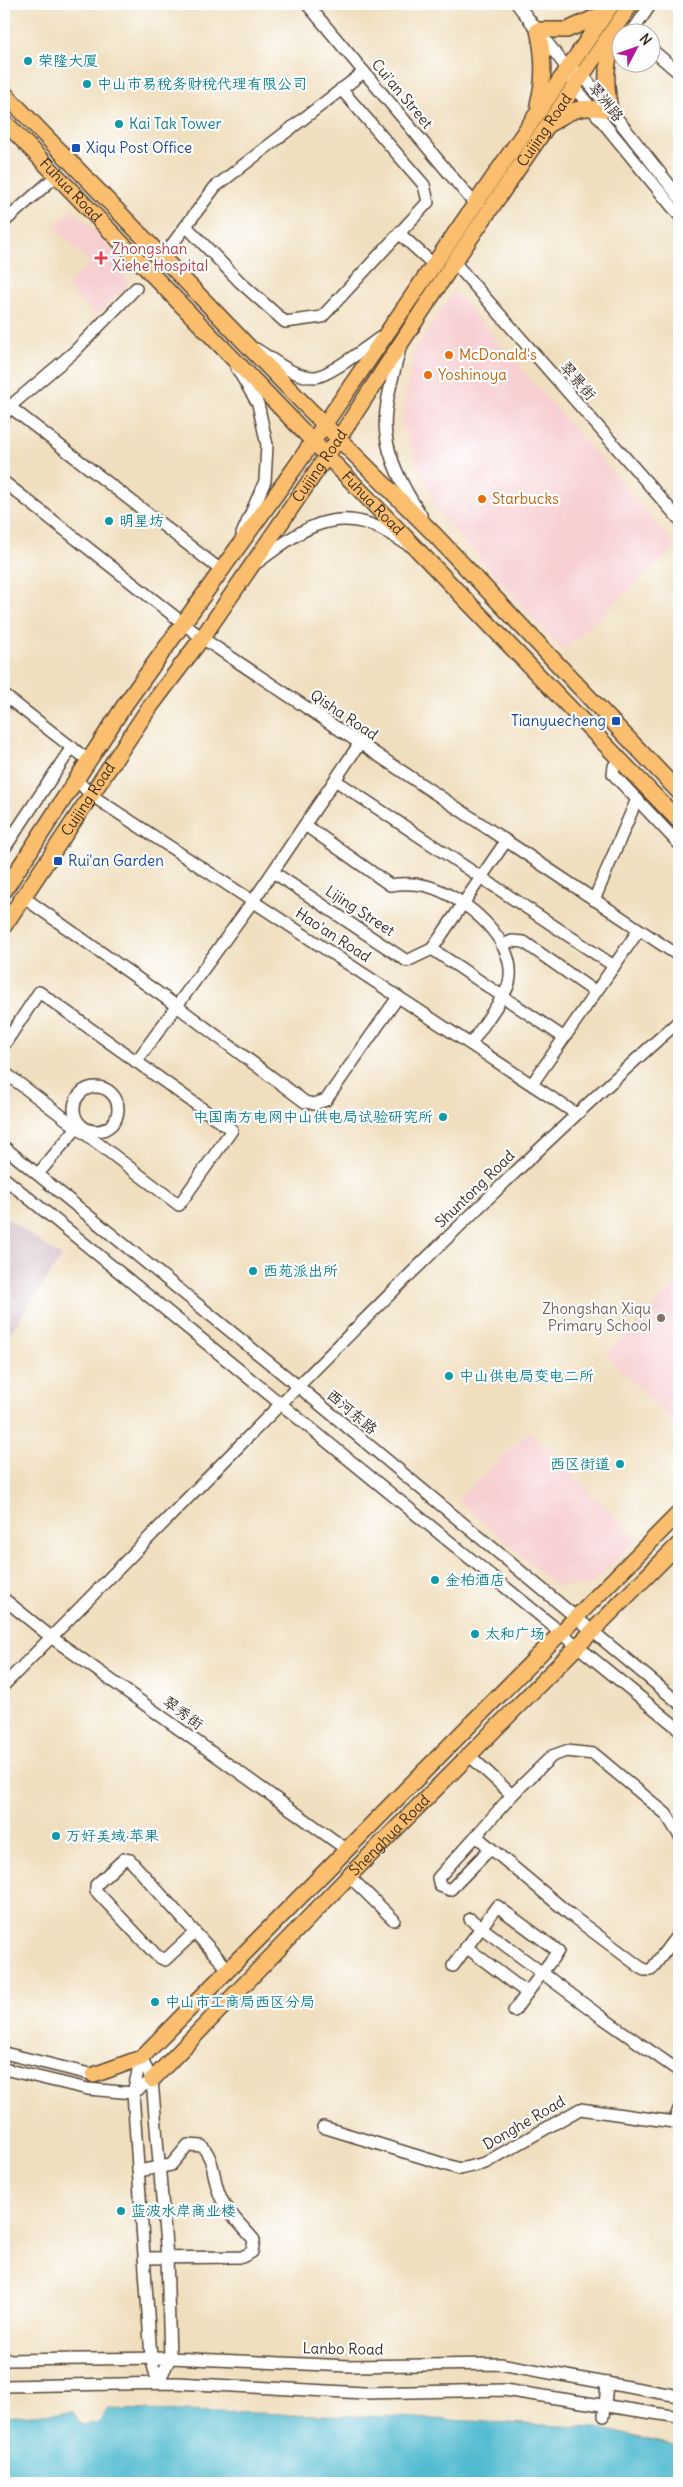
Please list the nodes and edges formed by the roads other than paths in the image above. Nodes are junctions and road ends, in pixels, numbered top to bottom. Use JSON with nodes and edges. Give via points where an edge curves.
{"nodes":[{"id":1,"x":307,"y":4,"type":"edge"},
{"id":2,"x":517,"y":4,"type":"edge"},
{"id":3,"x":632,"y":4,"type":"edge"},
{"id":4,"x":652,"y":4,"type":"edge"},
{"id":5,"x":609,"y":8,"type":"edge"},
{"id":6,"x":620,"y":21,"type":"junction"},
{"id":7,"x":639,"y":22,"type":"edge"},
{"id":8,"x":538,"y":30,"type":"junction"},
{"id":9,"x":660,"y":57,"type":"edge"},
{"id":10,"x":567,"y":68,"type":"junction"},
{"id":11,"x":364,"y":72,"type":"junction"},
{"id":12,"x":679,"y":73,"type":"edge"},
{"id":13,"x":578,"y":81,"type":"junction"},
{"id":14,"x":342,"y":89,"type":"junction"},
{"id":15,"x":4,"y":93,"type":"edge"},
{"id":16,"x":591,"y":107,"type":"junction"},
{"id":17,"x":610,"y":110,"type":"junction"},
{"id":18,"x":535,"y":115,"type":"junction"},
{"id":19,"x":4,"y":121,"type":"edge"},
{"id":20,"x":546,"y":127,"type":"junction"},
{"id":21,"x":56,"y":176,"type":"junction"},
{"id":22,"x":667,"y":181,"type":"junction"},
{"id":23,"x":679,"y":188,"type":"edge"},
{"id":24,"x":679,"y":197,"type":"edge"},
{"id":25,"x":474,"y":203,"type":"junction"},
{"id":26,"x":679,"y":213,"type":"edge"},
{"id":27,"x":5,"y":219,"type":"edge"},
{"id":28,"x":186,"y":226,"type":"junction"},
{"id":29,"x":400,"y":234,"type":"junction"},
{"id":30,"x":162,"y":258,"type":"junction"},
{"id":31,"x":454,"y":262,"type":"junction"},
{"id":32,"x":433,"y":264,"type":"junction"},
{"id":33,"x":136,"y":288,"type":"dead end"},
{"id":34,"x":387,"y":333,"type":"junction"},
{"id":35,"x":240,"y":339,"type":"junction"},
{"id":36,"x":401,"y":344,"type":"junction"},
{"id":37,"x":227,"y":353,"type":"junction"},
{"id":38,"x":7,"y":411,"type":"edge"},
{"id":39,"x":324,"y":423,"type":"junction"},
{"id":40,"x":339,"y":438,"type":"junction"},
{"id":41,"x":312,"y":440,"type":"junction"},
{"id":42,"x":327,"y":456,"type":"junction"},
{"id":43,"x":4,"y":482,"type":"edge"},
{"id":44,"x":679,"y":519,"type":"edge"},
{"id":45,"x":433,"y":533,"type":"junction"},
{"id":46,"x":420,"y":551,"type":"junction"},
{"id":47,"x":233,"y":554,"type":"junction"},
{"id":48,"x":250,"y":567,"type":"junction"},
{"id":49,"x":222,"y":571,"type":"junction"},
{"id":50,"x":184,"y":624,"type":"junction"},
{"id":51,"x":202,"y":638,"type":"junction"},
{"id":52,"x":4,"y":697,"type":"edge"},
{"id":53,"x":360,"y":743,"type":"junction"},
{"id":54,"x":72,"y":747,"type":"junction"},
{"id":55,"x":88,"y":760,"type":"junction"},
{"id":56,"x":620,"y":760,"type":"junction"},
{"id":57,"x":76,"y":779,"type":"junction"},
{"id":58,"x":335,"y":780,"type":"junction"},
{"id":59,"x":679,"y":792,"type":"edge"},
{"id":60,"x":92,"y":794,"type":"junction"},
{"id":61,"x":637,"y":800,"type":"junction"},
{"id":62,"x":679,"y":821,"type":"edge"},
{"id":63,"x":305,"y":826,"type":"junction"},
{"id":64,"x":506,"y":841,"type":"junction"},
{"id":65,"x":679,"y":844,"type":"edge"},
{"id":66,"x":4,"y":849,"type":"edge"},
{"id":67,"x":273,"y":872,"type":"junction"},
{"id":68,"x":481,"y":877,"type":"junction"},
{"id":69,"x":5,"y":886,"type":"edge"},
{"id":70,"x":23,"y":897,"type":"junction"},
{"id":71,"x":594,"y":900,"type":"junction"},
{"id":72,"x":253,"y":901,"type":"junction"},
{"id":73,"x":463,"y":904,"type":"junction"},
{"id":74,"x":4,"y":926,"type":"edge"},
{"id":75,"x":639,"y":930,"type":"junction"},
{"id":76,"x":502,"y":945,"type":"junction"},
{"id":77,"x":432,"y":949,"type":"junction"},
{"id":78,"x":679,"y":956,"type":"edge"},
{"id":79,"x":614,"y":966,"type":"junction"},
{"id":80,"x":595,"y":992,"type":"junction"},
{"id":81,"x":398,"y":996,"type":"junction"},
{"id":82,"x":502,"y":996,"type":"junction"},
{"id":83,"x":178,"y":1007,"type":"junction"},
{"id":84,"x":679,"y":1021,"type":"edge"},
{"id":85,"x":563,"y":1037,"type":"junction"},
{"id":86,"x":471,"y":1044,"type":"junction"},
{"id":87,"x":4,"y":1045,"type":"edge"},
{"id":88,"x":136,"y":1062,"type":"junction"},
{"id":89,"x":4,"y":1072,"type":"edge"},
{"id":90,"x":532,"y":1084,"type":"junction"},
{"id":91,"x":575,"y":1114,"type":"junction"},
{"id":92,"x":78,"y":1126,"type":"junction"},
{"id":93,"x":4,"y":1147,"type":"edge"},
{"id":94,"x":38,"y":1174,"type":"junction"},
{"id":95,"x":4,"y":1178,"type":"edge"},
{"id":96,"x":299,"y":1387,"type":"junction"},
{"id":97,"x":280,"y":1405,"type":"junction"},
{"id":98,"x":679,"y":1513,"type":"edge"},
{"id":99,"x":679,"y":1544,"type":"edge"},
{"id":100,"x":4,"y":1599,"type":"edge"},
{"id":101,"x":576,"y":1618,"type":"junction"},
{"id":102,"x":593,"y":1632,"type":"junction"},
{"id":103,"x":561,"y":1633,"type":"junction"},
{"id":104,"x":51,"y":1637,"type":"junction"},
{"id":105,"x":578,"y":1647,"type":"junction"},
{"id":106,"x":4,"y":1685,"type":"edge"},
{"id":107,"x":679,"y":1703,"type":"edge"},
{"id":108,"x":679,"y":1729,"type":"edge"},
{"id":109,"x":469,"y":1755,"type":"junction"},
{"id":110,"x":512,"y":1795,"type":"junction"},
{"id":111,"x":679,"y":1835,"type":"edge"},
{"id":112,"x":476,"y":1836,"type":"junction"},
{"id":113,"x":490,"y":1849,"type":"junction"},
{"id":114,"x":346,"y":1850,"type":"junction"},
{"id":115,"x":349,"y":1876,"type":"junction"},
{"id":116,"x":470,"y":1919,"type":"dead end"},
{"id":117,"x":394,"y":1920,"type":"dead end"},
{"id":118,"x":481,"y":1927,"type":"junction"},
{"id":119,"x":195,"y":1932,"type":"junction"},
{"id":120,"x":679,"y":1933,"type":"edge"},
{"id":121,"x":466,"y":1947,"type":"junction"},
{"id":122,"x":453,"y":1966,"type":"dead end"},
{"id":123,"x":228,"y":1969,"type":"junction"},
{"id":124,"x":542,"y":1973,"type":"junction"},
{"id":125,"x":527,"y":1993,"type":"junction"},
{"id":126,"x":514,"y":2011,"type":"dead end"},
{"id":127,"x":4,"y":2053,"type":"edge"},
{"id":128,"x":141,"y":2058,"type":"junction"},
{"id":129,"x":4,"y":2069,"type":"edge"},
{"id":130,"x":679,"y":2071,"type":"edge"},
{"id":131,"x":152,"y":2080,"type":"junction"},
{"id":132,"x":91,"y":2082,"type":"junction"},
{"id":133,"x":133,"y":2093,"type":"junction"},
{"id":134,"x":679,"y":2109,"type":"edge"},
{"id":135,"x":323,"y":2127,"type":"dead end"},
{"id":136,"x":677,"y":2127,"type":"edge"},
{"id":137,"x":160,"y":2167,"type":"junction"},
{"id":138,"x":138,"y":2171,"type":"junction"},
{"id":139,"x":166,"y":2257,"type":"junction"},
{"id":140,"x":144,"y":2258,"type":"junction"},
{"id":141,"x":151,"y":2358,"type":"junction"},
{"id":142,"x":170,"y":2358,"type":"junction"},
{"id":143,"x":4,"y":2360,"type":"edge"},
{"id":144,"x":158,"y":2383,"type":"junction"},
{"id":145,"x":607,"y":2383,"type":"junction"},
{"id":146,"x":4,"y":2386,"type":"edge"},
{"id":147,"x":679,"y":2396,"type":"edge"},
{"id":148,"x":605,"y":2411,"type":"junction"},
{"id":149,"x":679,"y":2417,"type":"edge"}],
"edges":[{"from":1,"to":11,"type":"street","name":"Cui'an Street"},
{"from":2,"to":8,"type":"street","name":"翠洲路"},
{"from":3,"to":6,"type":"main road","name":"Cuijing Road"},
{"from":4,"to":7,"type":"street"},
{"from":5,"to":8,"type":"main road","via":[[568,30]]},
{"from":5,"to":10,"type":"main road","name":"Cuijing Road"},
{"from":6,"to":13,"type":"main road","name":"Cuijing Road"},
{"from":6,"to":17,"type":"main road","via":[[606,70]]},
{"from":8,"to":10,"type":"street","name":"翠洲路"},
{"from":8,"to":18,"type":"main road","via":[[543,70]]},
{"from":9,"to":12,"type":"street"},
{"from":10,"to":13,"type":"street","name":"翠洲路"},
{"from":10,"to":18,"type":"main road","name":"Cuijing Road"},
{"from":11,"to":14,"type":"street"},
{"from":11,"to":25,"type":"street","name":"Cui'an Street"},
{"from":13,"to":16,"type":"street","name":"翠洲路"},
{"from":13,"to":17,"type":"street","name":"翠洲路"},
{"from":13,"to":20,"type":"main road","name":"Cuijing Road"},
{"from":14,"to":28,"type":"street","via":[[215,188]]},
{"from":14,"to":29,"type":"street","via":[[424,185],[428,202]]},
{"from":15,"to":30,"type":"main road","name":"Fuhua Road"},
{"from":16,"to":17,"type":"main road"},
{"from":16,"to":20,"type":"main road","via":[[566,113]]},
{"from":16,"to":26,"type":"street","name":"翠洲路"},
{"from":17,"to":22,"type":"street","name":"翠洲路"},
{"from":18,"to":25,"type":"main road","name":"Cuijing Road"},
{"from":19,"to":21,"type":"main road","name":"Fuhua Road"},
{"from":20,"to":31,"type":"main road","name":"Cuijing Road"},
{"from":21,"to":27,"type":"street"},
{"from":21,"to":37,"type":"main road","name":"Fuhua Road"},
{"from":22,"to":23,"type":"street"},
{"from":22,"to":24,"type":"street","name":"翠洲路"},
{"from":25,"to":32,"type":"main road","name":"Cuijing Road"},
{"from":28,"to":29,"type":"street","via":[[240,282],[285,322],[322,317]]},
{"from":28,"to":30,"type":"street"},
{"from":29,"to":32,"type":"street"},
{"from":30,"to":35,"type":"main road","name":"Fuhua Road"},
{"from":31,"to":36,"type":"main road","name":"Cuijing Road"},
{"from":31,"to":44,"type":"street","name":"翠景街"},
{"from":32,"to":34,"type":"main road","name":"Cuijing Road"},
{"from":33,"to":38,"type":"street","via":[[74,352]]},
{"from":34,"to":35,"type":"street","via":[[316,377],[293,372]]},
{"from":34,"to":39,"type":"main road","name":"Cuijing Road"},
{"from":35,"to":39,"type":"main road","name":"Fuhua Road"},
{"from":36,"to":40,"type":"main road","name":"Cuijing Road"},
{"from":36,"to":45,"type":"street","via":[[388,403],[386,434],[397,473]]},
{"from":37,"to":41,"type":"main road","name":"Fuhua Road"},
{"from":37,"to":47,"type":"street","via":[[258,404],[267,446],[265,481]]},
{"from":38,"to":49,"type":"street"},
{"from":39,"to":40,"type":"main road","name":"Fuhua Road"},
{"from":39,"to":41,"type":"main road","name":"Cuijing Road"},
{"from":40,"to":42,"type":"main road","name":"Cuijing Road"},
{"from":40,"to":45,"type":"main road","name":"Fuhua Road"},
{"from":41,"to":42,"type":"main road","name":"Fuhua Road"},
{"from":41,"to":47,"type":"main road","name":"Cuijing Road"},
{"from":42,"to":46,"type":"main road","name":"Fuhua Road"},
{"from":42,"to":48,"type":"main road","name":"Cuijing Road"},
{"from":43,"to":50,"type":"street","name":"Qisha Road"},
{"from":45,"to":59,"type":"main road","name":"Fuhua Road"},
{"from":46,"to":48,"type":"street","via":[[368,524],[331,520],[300,531]]},
{"from":46,"to":56,"type":"main road","name":"Fuhua Road"},
{"from":47,"to":49,"type":"main road","name":"Cuijing Road"},
{"from":48,"to":51,"type":"main road","name":"Cuijing Road"},
{"from":49,"to":50,"type":"main road","name":"Cuijing Road"},
{"from":50,"to":51,"type":"street","name":"Qisha Road"},
{"from":50,"to":55,"type":"main road","name":"Cuijing Road"},
{"from":51,"to":53,"type":"street","name":"Qisha Road"},
{"from":51,"to":60,"type":"main road","name":"Cuijing Road","via":[[147,711]]},
{"from":52,"to":54,"type":"street"},
{"from":53,"to":58,"type":"street"},
{"from":53,"to":64,"type":"street","name":"Qisha Road"},
{"from":54,"to":55,"type":"street"},
{"from":54,"to":66,"type":"street"},
{"from":55,"to":57,"type":"main road","name":"Cuijing Road"},
{"from":56,"to":61,"type":"street","via":[[612,774]]},
{"from":56,"to":62,"type":"main road","name":"Fuhua Road"},
{"from":57,"to":60,"type":"street","name":"Hao'an Road"},
{"from":57,"to":69,"type":"main road","name":"Cuijing Road"},
{"from":58,"to":63,"type":"street"},
{"from":58,"to":68,"type":"street"},
{"from":60,"to":70,"type":"main road","name":"Cuijing Road"},
{"from":60,"to":72,"type":"street","name":"Hao'an Road"},
{"from":61,"to":65,"type":"street"},
{"from":61,"to":71,"type":"street"},
{"from":63,"to":67,"type":"street"},
{"from":63,"to":73,"type":"street","via":[[390,885],[406,882],[428,886]]},
{"from":64,"to":68,"type":"street","name":"Lijing Street"},
{"from":64,"to":71,"type":"street","name":"Qisha Road"},
{"from":67,"to":72,"type":"street"},
{"from":67,"to":77,"type":"street","name":"Lijing Street","via":[[407,961]]},
{"from":68,"to":73,"type":"street","name":"Lijing Street"},
{"from":68,"to":79,"type":"street"},
{"from":70,"to":74,"type":"main road","name":"Cuijing Road"},
{"from":70,"to":83,"type":"street"},
{"from":71,"to":75,"type":"street","name":"Qisha Road"},
{"from":72,"to":81,"type":"street","name":"Hao'an Road"},
{"from":72,"to":83,"type":"street"},
{"from":73,"to":76,"type":"street","via":[[490,927]]},
{"from":73,"to":77,"type":"street","name":"Lijing Street"},
{"from":75,"to":78,"type":"street","name":"Qisha Road"},
{"from":75,"to":79,"type":"street"},
{"from":76,"to":80,"type":"street","via":[[512,941],[524,942]]},
{"from":76,"to":82,"type":"street","via":[[511,962],[509,984]]},
{"from":77,"to":82,"type":"street"},
{"from":79,"to":80,"type":"street"},
{"from":80,"to":85,"type":"street"},
{"from":81,"to":83,"type":"street","via":[[326,1100],[314,1104],[305,1102]]},
{"from":81,"to":86,"type":"street","name":"Hao'an Road"},
{"from":82,"to":85,"type":"street"},
{"from":82,"to":86,"type":"street"},
{"from":83,"to":88,"type":"street"},
{"from":84,"to":91,"type":"street","name":"Shuntong Road"},
{"from":85,"to":90,"type":"street"},
{"from":86,"to":90,"type":"street","name":"Hao'an Road"},
{"from":87,"to":88,"type":"street","via":[[39,992]]},
{"from":88,"to":92,"type":"street","via":[[232,1130],[179,1205]]},
{"from":89,"to":92,"type":"street"},
{"from":90,"to":91,"type":"street","name":"Hao'an Road"},
{"from":91,"to":96,"type":"street","name":"Shuntong Road","via":[[443,1241]]},
{"from":92,"to":94,"type":"street"},
{"from":93,"to":94,"type":"street","name":"西河东路"},
{"from":94,"to":96,"type":"street","name":"西河东路"},
{"from":95,"to":97,"type":"street"},
{"from":96,"to":97,"type":"street","name":"Shuntong Road"},
{"from":96,"to":101,"type":"street","name":"西河东路"},
{"from":97,"to":103,"type":"street"},
{"from":97,"to":104,"type":"street","name":"Shuntong Road"},
{"from":98,"to":101,"type":"main road","name":"Shenghua Road"},
{"from":99,"to":102,"type":"main road","name":"Shenghua Road"},
{"from":100,"to":104,"type":"street","name":"翠秀街"},
{"from":101,"to":102,"type":"street","name":"西河东路"},
{"from":101,"to":103,"type":"main road","name":"Shenghua Road"},
{"from":102,"to":105,"type":"main road","name":"Shenghua Road"},
{"from":102,"to":107,"type":"street","name":"西河东路"},
{"from":103,"to":105,"type":"street"},
{"from":103,"to":114,"type":"main road","name":"Shenghua Road"},
{"from":104,"to":106,"type":"street","name":"Shuntong Road"},
{"from":104,"to":114,"type":"street","name":"翠秀街"},
{"from":105,"to":108,"type":"street"},
{"from":105,"to":109,"type":"main road","name":"Shenghua Road"},
{"from":109,"to":110,"type":"street"},
{"from":109,"to":115,"type":"main road","name":"Shenghua Road"},
{"from":110,"to":111,"type":"street","via":[[552,1756],[566,1751],[594,1754],[666,1814]]},
{"from":110,"to":112,"type":"street"},
{"from":112,"to":113,"type":"street"},
{"from":112,"to":113,"type":"street","via":[[438,1878],[440,1886],[450,1890]]},
{"from":113,"to":120,"type":"street","via":[[644,1970],[651,1970]]},
{"from":114,"to":123,"type":"main road","name":"Shenghua Road"},
{"from":115,"to":117,"type":"street"},
{"from":115,"to":131,"type":"main road","name":"Shenghua Road"},
{"from":116,"to":118,"type":"street"},
{"from":118,"to":121,"type":"street"},
{"from":118,"to":124,"type":"street"},
{"from":118,"to":124,"type":"street","via":[[497,1906],[558,1951]]},
{"from":119,"to":119,"type":"street","via":[[130,1860],[124,1859],[96,1886],[96,1891],[157,1956],[166,1960]]},
{"from":119,"to":123,"type":"street"},
{"from":121,"to":122,"type":"street"},
{"from":121,"to":125,"type":"street"},
{"from":123,"to":128,"type":"main road","name":"Shenghua Road"},
{"from":124,"to":125,"type":"street"},
{"from":124,"to":130,"type":"street"},
{"from":125,"to":126,"type":"street"},
{"from":127,"to":132,"type":"street"},
{"from":128,"to":131,"type":"street"},
{"from":128,"to":132,"type":"main road","name":"Shenghua Road"},
{"from":128,"to":133,"type":"street"},
{"from":129,"to":132,"type":"street"},
{"from":131,"to":133,"type":"street","name":"Shenghua Road"},
{"from":131,"to":137,"type":"street"},
{"from":132,"to":133,"type":"street"},
{"from":133,"to":138,"type":"street"},
{"from":134,"to":136,"type":"street"},
{"from":135,"to":136,"type":"street","name":"Donghe Road","via":[[460,2169],[485,2163],[580,2109]]},
{"from":137,"to":138,"type":"street"},
{"from":137,"to":139,"type":"street"},
{"from":137,"to":139,"type":"street","via":[[170,2165],[188,2145],[202,2146],[210,2155],[215,2185],[222,2202],[254,2240],[252,2252],[242,2257]]},
{"from":138,"to":140,"type":"street"},
{"from":139,"to":140,"type":"street"},
{"from":139,"to":142,"type":"street"},
{"from":140,"to":141,"type":"street"},
{"from":141,"to":142,"type":"street","name":"Lanbo Road"},
{"from":141,"to":143,"type":"street","name":"Lanbo Road"},
{"from":141,"to":144,"type":"street"},
{"from":142,"to":144,"type":"street"},
{"from":142,"to":145,"type":"street","name":"Lanbo Road","via":[[350,2366],[500,2364]]},
{"from":144,"to":146,"type":"street"},
{"from":144,"to":148,"type":"street","via":[[364,2393],[504,2390]]},
{"from":145,"to":147,"type":"street","name":"Lanbo Road"},
{"from":145,"to":148,"type":"street"},
{"from":148,"to":149,"type":"street"}]}
